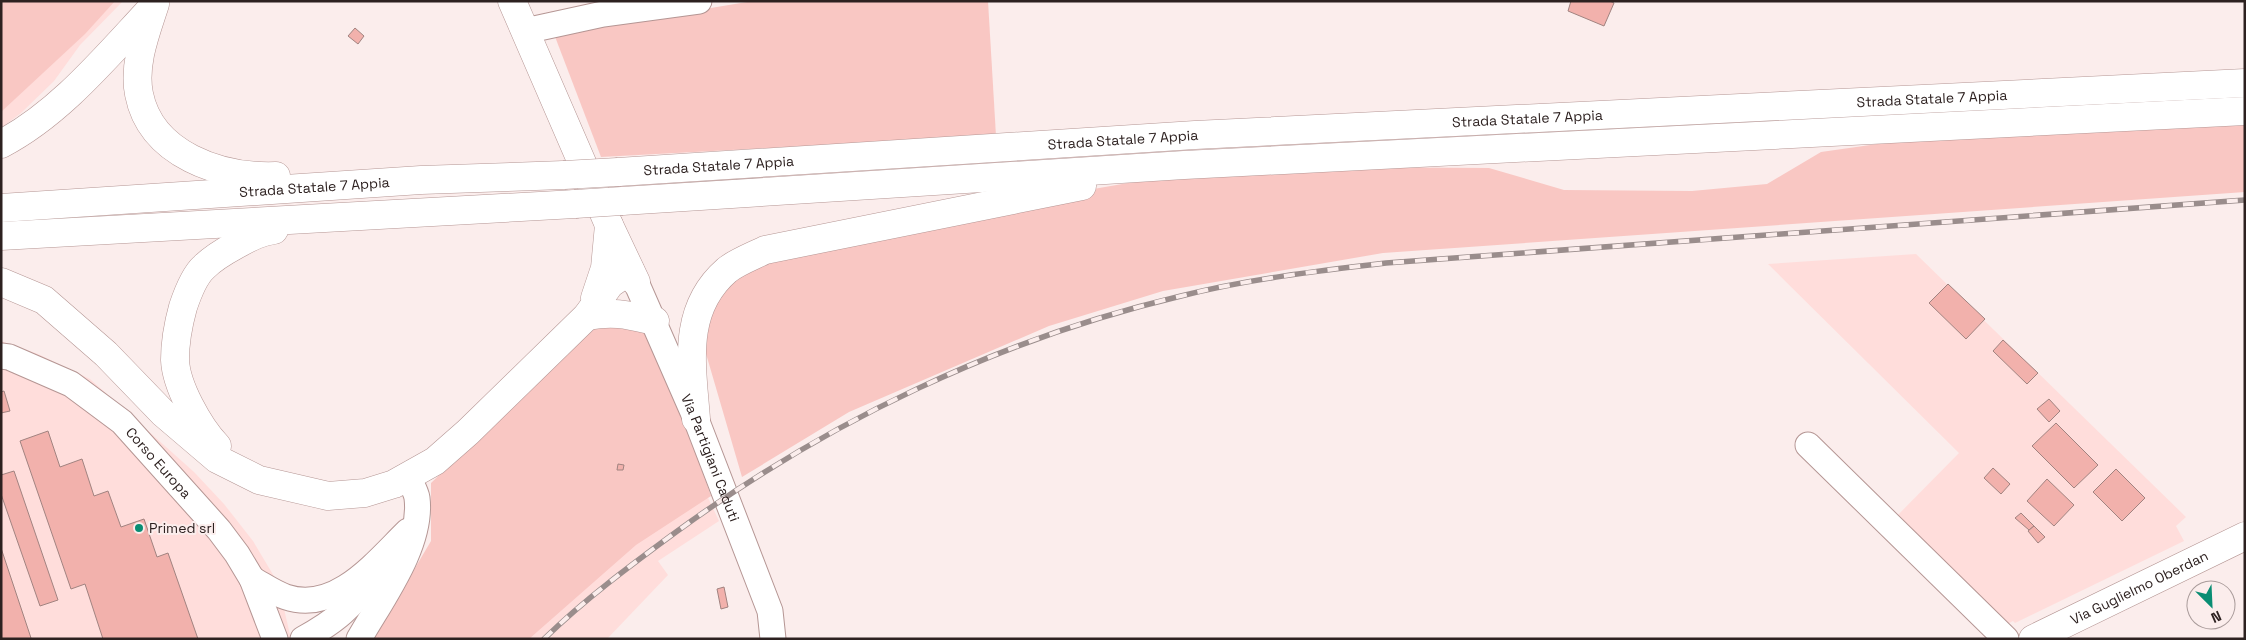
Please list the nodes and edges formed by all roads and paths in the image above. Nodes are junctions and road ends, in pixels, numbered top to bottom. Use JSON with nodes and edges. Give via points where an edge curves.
{"nodes":[{"id":1,"x":512,"y":1,"type":"edge"},
{"id":2,"x":699,"y":1,"type":"edge"},
{"id":3,"x":156,"y":3,"type":"edge"},
{"id":4,"x":525,"y":31,"type":"junction"},
{"id":5,"x":2245,"y":83,"type":"edge"},
{"id":6,"x":2245,"y":111,"type":"edge"},
{"id":7,"x":1,"y":144,"type":"edge"},
{"id":8,"x":1184,"y":165,"type":"junction"},
{"id":9,"x":421,"y":180,"type":"junction"},
{"id":10,"x":1,"y":208,"type":"edge"},
{"id":11,"x":446,"y":212,"type":"junction"},
{"id":12,"x":609,"y":226,"type":"junction"},
{"id":13,"x":1,"y":236,"type":"edge"},
{"id":14,"x":633,"y":276,"type":"junction"},
{"id":15,"x":1,"y":282,"type":"edge"},
{"id":16,"x":587,"y":316,"type":"junction"},
{"id":17,"x":655,"y":321,"type":"junction"},
{"id":18,"x":1,"y":356,"type":"edge"},
{"id":19,"x":696,"y":419,"type":"junction"},
{"id":20,"x":1808,"y":445,"type":"dead end"},
{"id":21,"x":244,"y":473,"type":"junction"},
{"id":22,"x":408,"y":477,"type":"junction"},
{"id":23,"x":411,"y":526,"type":"junction"},
{"id":24,"x":2245,"y":536,"type":"edge"},
{"id":25,"x":252,"y":579,"type":"junction"},
{"id":26,"x":272,"y":629,"type":"edge"},
{"id":27,"x":303,"y":639,"type":"edge"},
{"id":28,"x":359,"y":639,"type":"edge"},
{"id":29,"x":773,"y":639,"type":"edge"},
{"id":30,"x":2006,"y":639,"type":"edge"},
{"id":31,"x":2033,"y":639,"type":"edge"}],
"edges":[{"from":1,"to":4,"type":"main road"},
{"from":2,"to":4,"type":"street","via":[[603,14]]},
{"from":3,"to":7,"type":"main road","via":[[84,80],[20,134]]},
{"from":3,"to":9,"type":"main road","via":[[139,54],[139,93],[147,118],[172,148],[207,166],[228,172],[269,176],[387,173]]},
{"from":4,"to":12,"type":"main road"},
{"from":5,"to":9,"type":"main road","name":"Strada Statale 7 Appia","bridge":true,"via":[[1195,135],[618,172]]},
{"from":6,"to":8,"type":"main road","name":"Strada Statale 7 Appia"},
{"from":8,"to":11,"type":"main road","name":"Strada Statale 7 Appia","bridge":true},
{"from":8,"to":19,"type":"main road","via":[[765,250],[728,269],[707,292],[694,321],[692,352]]},
{"from":9,"to":10,"type":"main road","name":"Strada Statale 7 Appia"},
{"from":11,"to":13,"type":"main road","name":"Strada Statale 7 Appia"},
{"from":11,"to":21,"type":"main road","via":[[259,232],[202,268],[187,296],[177,329],[175,362],[188,404],[210,438]]},
{"from":12,"to":14,"type":"main road"},
{"from":12,"to":16,"type":"main road","via":[[606,268]]},
{"from":14,"to":16,"type":"main road","via":[[610,284]]},
{"from":14,"to":17,"type":"street","name":"Via Partigiani Caduti"},
{"from":15,"to":21,"type":"main road","via":[[44,300],[106,354],[177,425],[217,459]]},
{"from":16,"to":17,"type":"main road","via":[[626,313]]},
{"from":16,"to":22,"type":"main road","via":[[468,432],[434,461]]},
{"from":17,"to":19,"type":"street","name":"Via Partigiani Caduti"},
{"from":18,"to":25,"type":"street","name":"Corso Europa","via":[[71,384],[122,422],[219,530]]},
{"from":19,"to":29,"type":"street","name":"Via Partigiani Caduti","via":[[770,611]]},
{"from":20,"to":30,"type":"street"},
{"from":21,"to":22,"type":"main road","via":[[285,488],[328,496],[365,493]]},
{"from":22,"to":23,"type":"street","via":[[416,496],[417,512]]},
{"from":23,"to":25,"type":"street","via":[[354,582],[330,596],[287,598]]},
{"from":23,"to":27,"type":"street","via":[[360,596],[337,619]]},
{"from":23,"to":28,"type":"street","via":[[401,565]]},
{"from":24,"to":31,"type":"main road","name":"Via Guglielmo Oberdan"},
{"from":25,"to":26,"type":"street","name":"Corso Europa"}]}
